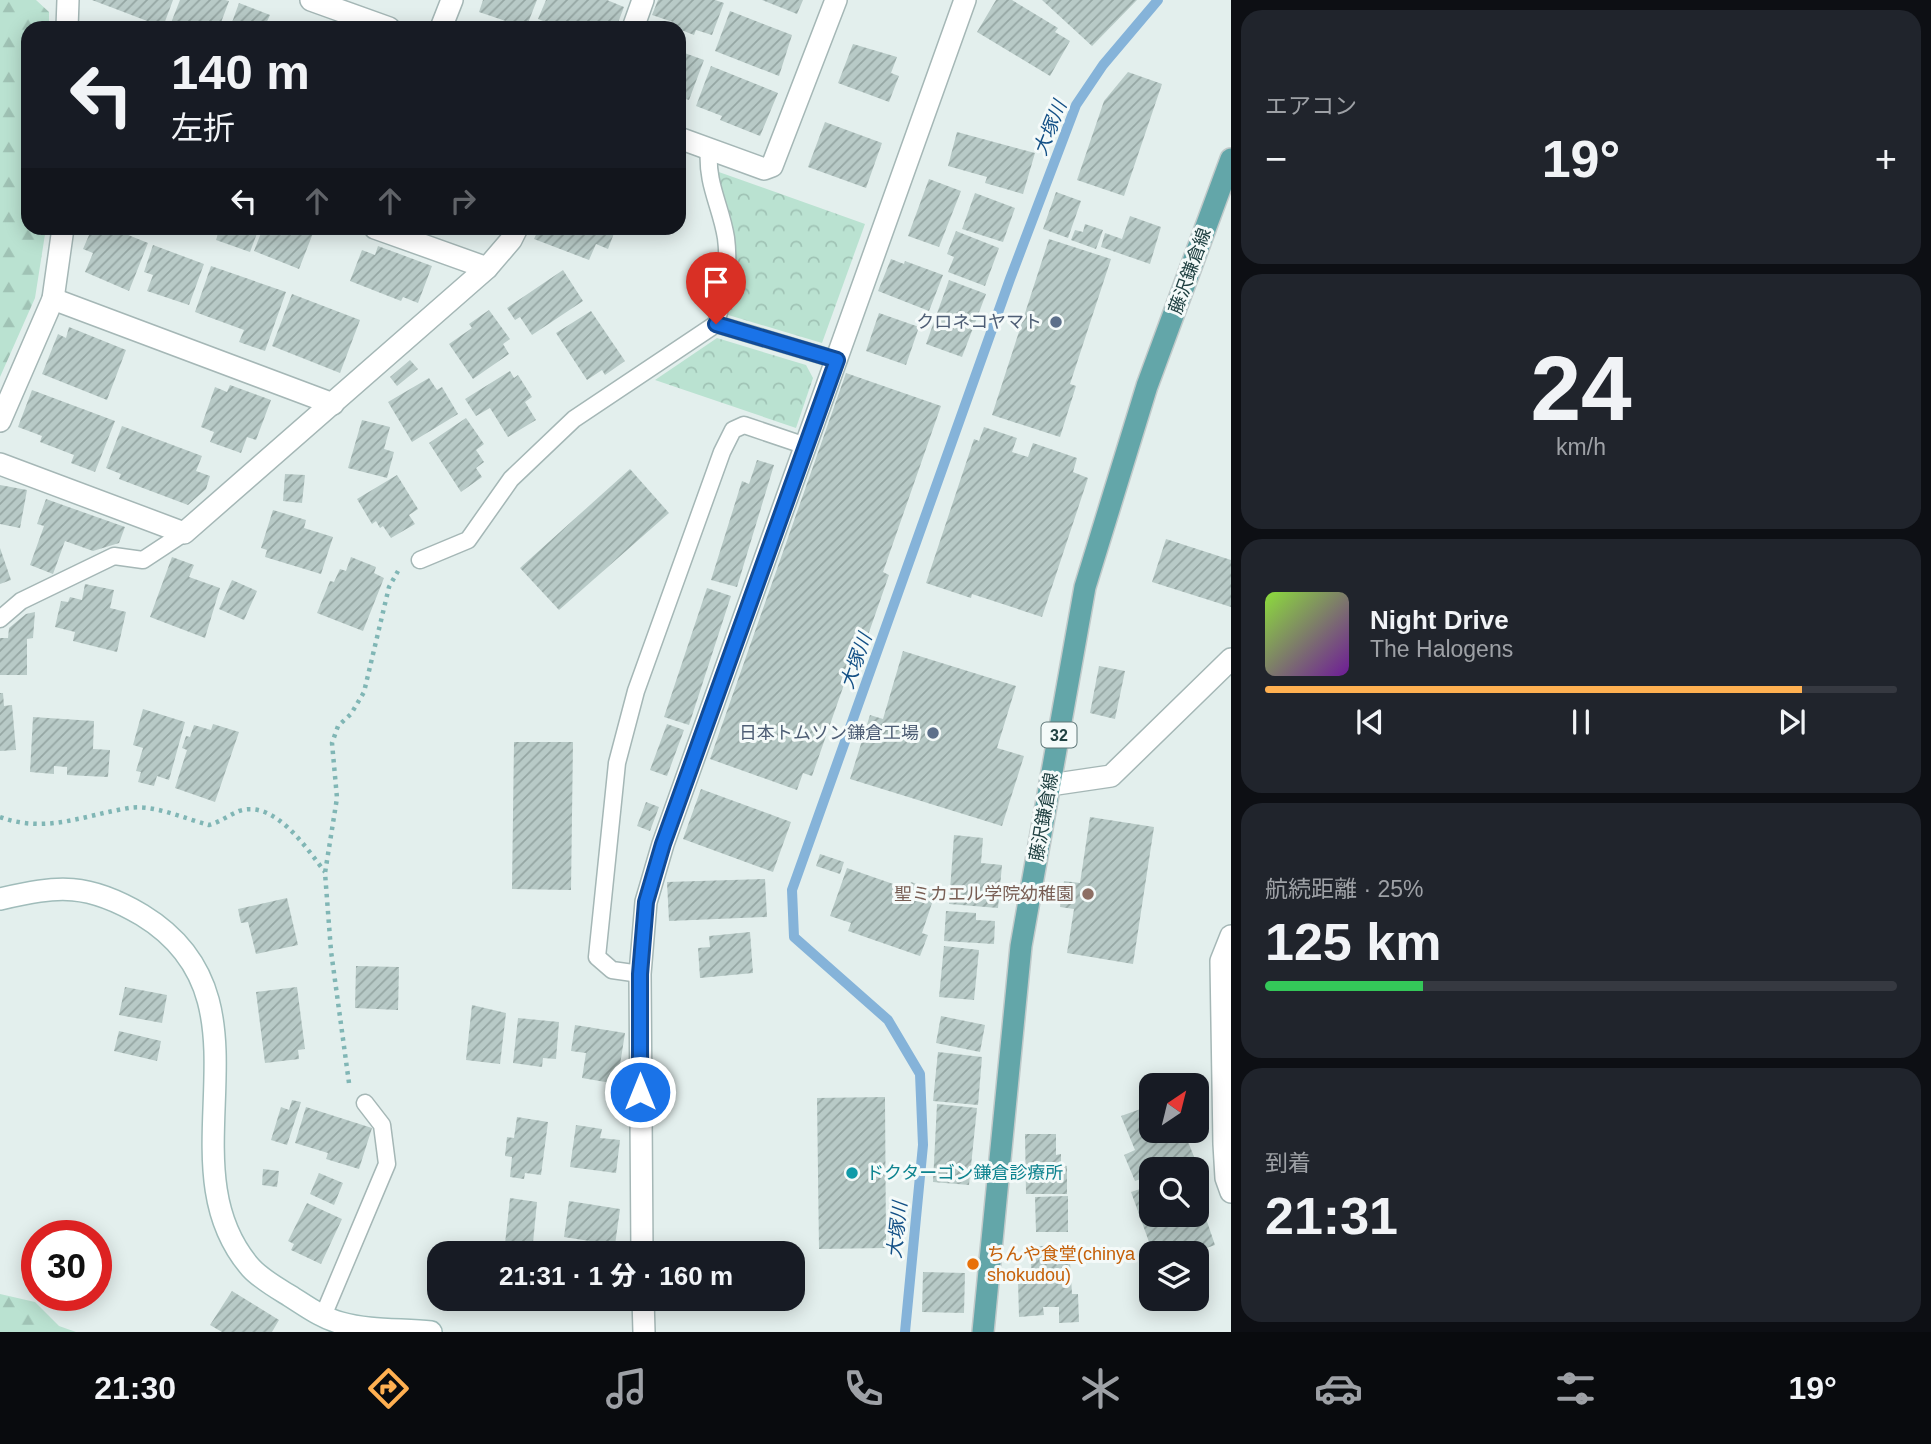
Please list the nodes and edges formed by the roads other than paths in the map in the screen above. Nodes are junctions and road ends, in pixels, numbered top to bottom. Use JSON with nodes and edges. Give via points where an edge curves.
{"nodes":[{"id":1,"x":68,"y":0,"type":"edge"},
{"id":2,"x":311,"y":0,"type":"edge"},
{"id":3,"x":452,"y":0,"type":"edge"},
{"id":4,"x":643,"y":0,"type":"edge"},
{"id":5,"x":836,"y":0,"type":"edge"},
{"id":6,"x":965,"y":0,"type":"edge"},
{"id":7,"x":68,"y":21,"type":"edge"},
{"id":8,"x":369,"y":21,"type":"edge"},
{"id":9,"x":444,"y":21,"type":"edge"},
{"id":10,"x":636,"y":21,"type":"edge"},
{"id":11,"x":686,"y":141,"type":"edge"},
{"id":12,"x":709,"y":149,"type":"junction"},
{"id":13,"x":1231,"y":159,"type":"edge"},
{"id":14,"x":62,"y":235,"type":"edge"},
{"id":15,"x":395,"y":235,"type":"edge"},
{"id":16,"x":514,"y":235,"type":"edge"},
{"id":17,"x":487,"y":268,"type":"junction"},
{"id":18,"x":53,"y":299,"type":"junction"},
{"id":19,"x":716,"y":324,"type":"junction"},
{"id":20,"x":837,"y":360,"type":"junction"},
{"id":21,"x":332,"y":404,"type":"junction"},
{"id":22,"x":0,"y":421,"type":"edge"},
{"id":23,"x":806,"y":446,"type":"junction"},
{"id":24,"x":0,"y":464,"type":"edge"},
{"id":25,"x":184,"y":534,"type":"junction"},
{"id":26,"x":420,"y":560,"type":"road end"},
{"id":27,"x":0,"y":619,"type":"edge"},
{"id":28,"x":1231,"y":659,"type":"edge"},
{"id":29,"x":1050,"y":785,"type":"junction"},
{"id":30,"x":0,"y":899,"type":"edge"},
{"id":31,"x":1231,"y":936,"type":"edge"},
{"id":32,"x":640,"y":974,"type":"junction"},
{"id":33,"x":365,"y":1103,"type":"road end"},
{"id":34,"x":1231,"y":1192,"type":"edge"},
{"id":35,"x":642,"y":1241,"type":"edge"},
{"id":36,"x":643,"y":1311,"type":"edge"},
{"id":37,"x":336,"y":1324,"type":"edge"},
{"id":38,"x":431,"y":1332,"type":"edge"},
{"id":39,"x":644,"y":1332,"type":"edge"},
{"id":40,"x":983,"y":1332,"type":"edge"}],
"edges":[{"from":1,"to":7,"type":"street"},
{"from":2,"to":8,"type":"street"},
{"from":3,"to":9,"type":"street"},
{"from":4,"to":10,"type":"street"},
{"from":5,"to":12,"type":"street","via":[[772,166],[764,169]]},
{"from":6,"to":20,"type":"street"},
{"from":11,"to":12,"type":"street"},
{"from":12,"to":19,"type":"lane","via":[[707,171],[726,237],[728,278]]},
{"from":13,"to":29,"type":"main road","name":"藤沢鎌倉線","number":"32","via":[[1147,386],[1085,587]]},
{"from":14,"to":18,"type":"street"},
{"from":15,"to":17,"type":"street"},
{"from":16,"to":17,"type":"street"},
{"from":17,"to":21,"type":"street"},
{"from":18,"to":21,"type":"street"},
{"from":18,"to":22,"type":"street"},
{"from":19,"to":20,"type":"lane"},
{"from":19,"to":26,"type":"lane","via":[[574,419],[511,479],[468,540]]},
{"from":20,"to":23,"type":"street"},
{"from":21,"to":25,"type":"street"},
{"from":23,"to":32,"type":"street","via":[[663,844],[646,902]]},
{"from":23,"to":32,"type":"lane","via":[[744,425],[733,430],[636,691],[617,763],[597,957],[612,970]]},
{"from":24,"to":25,"type":"street"},
{"from":25,"to":27,"type":"lane","via":[[143,560],[114,556],[22,601]]},
{"from":28,"to":29,"type":"street","via":[[1111,776]]},
{"from":29,"to":40,"type":"main road","name":"藤沢鎌倉線","number":"32","via":[[1021,946]]},
{"from":30,"to":37,"type":"street","via":[[52,888],[78,889],[150,920],[176,942],[206,987],[214,1017],[215,1173],[225,1223],[251,1268]]},
{"from":31,"to":34,"type":"street","via":[[1221,961],[1225,1167]]},
{"from":32,"to":35,"type":"street"},
{"from":33,"to":37,"type":"lane","via":[[382,1125],[387,1164]]},
{"from":36,"to":39,"type":"street"},
{"from":37,"to":38,"type":"street"}]}
